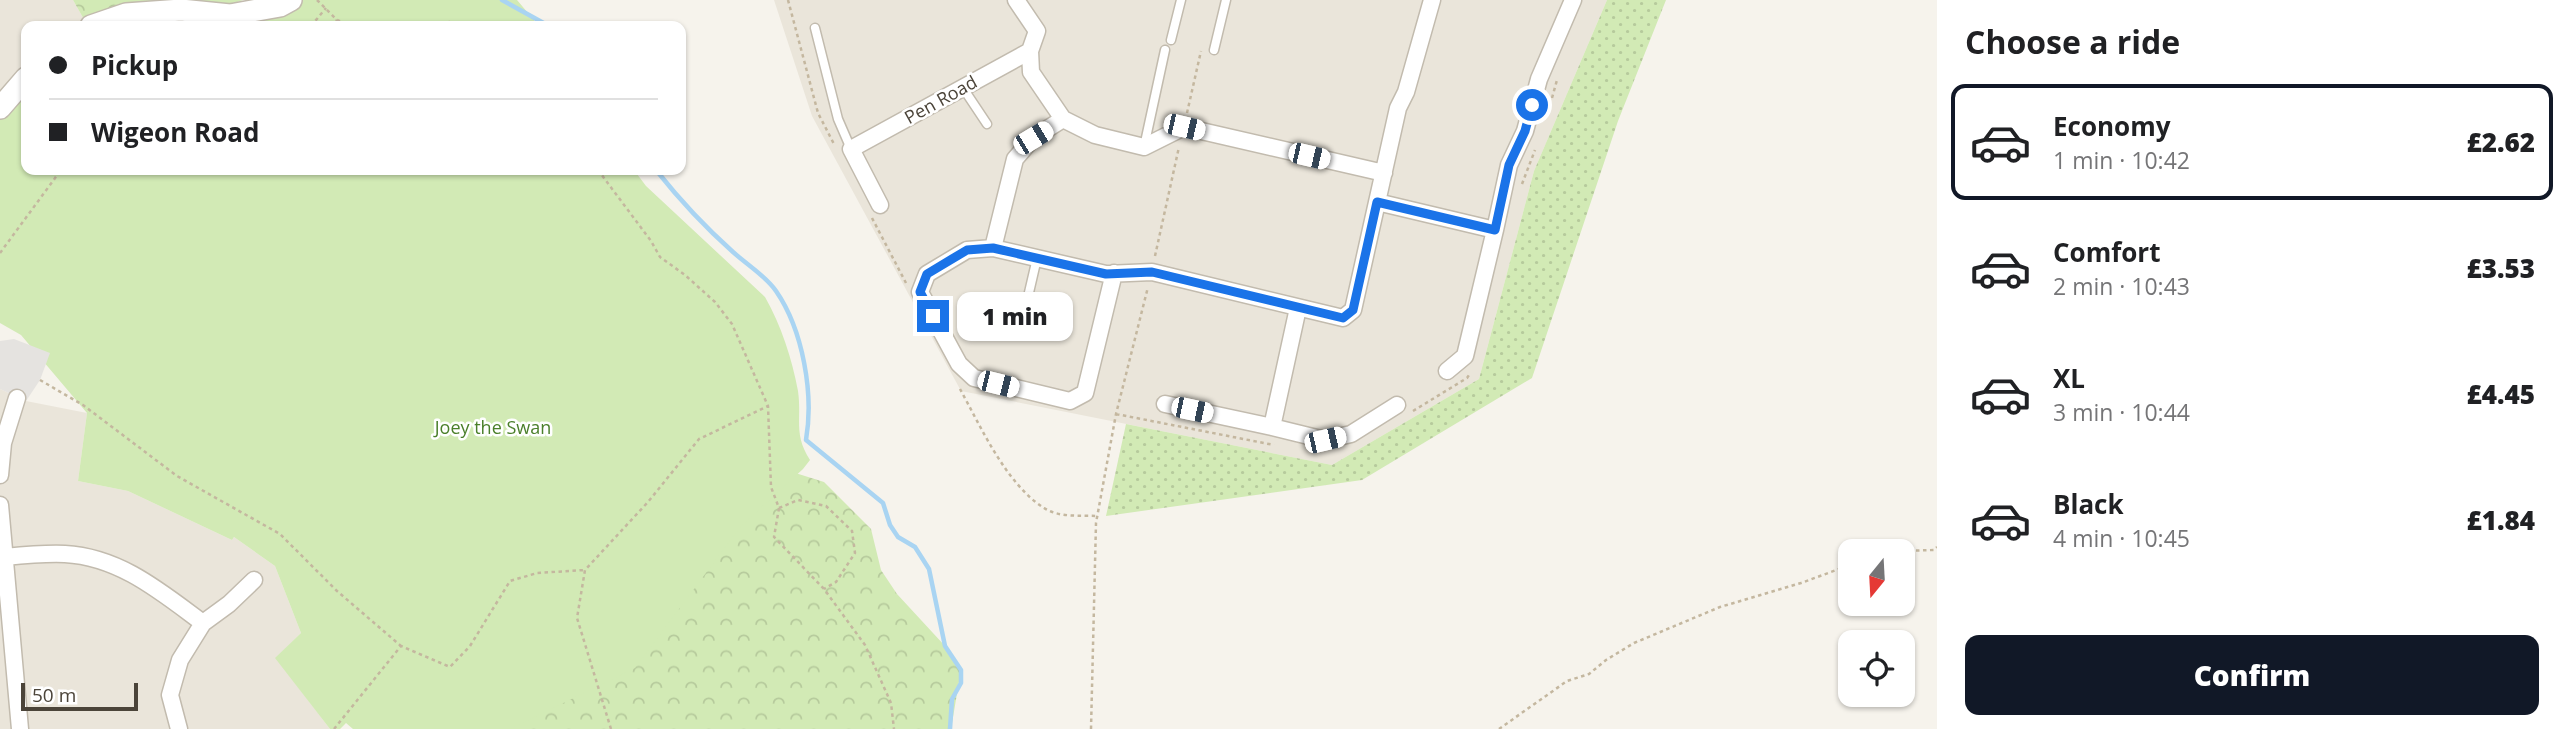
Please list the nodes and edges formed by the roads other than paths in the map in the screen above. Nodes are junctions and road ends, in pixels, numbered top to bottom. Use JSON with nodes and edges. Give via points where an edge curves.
{"nodes":[{"id":1,"x":291,"y":0,"type":"edge"},
{"id":2,"x":1016,"y":0,"type":"edge"},
{"id":3,"x":1181,"y":0,"type":"edge"},
{"id":4,"x":1226,"y":0,"type":"edge"},
{"id":5,"x":1432,"y":0,"type":"edge"},
{"id":6,"x":1573,"y":0,"type":"edge"},
{"id":7,"x":106,"y":21,"type":"edge"},
{"id":8,"x":815,"y":27,"type":"dead end"},
{"id":9,"x":1171,"y":40,"type":"dead end"},
{"id":10,"x":1164,"y":50,"type":"dead end"},
{"id":11,"x":1214,"y":50,"type":"dead end"},
{"id":12,"x":1030,"y":51,"type":"junction"},
{"id":13,"x":21,"y":84,"type":"edge"},
{"id":14,"x":963,"y":88,"type":"junction"},
{"id":15,"x":0,"y":108,"type":"edge"},
{"id":16,"x":1063,"y":120,"type":"junction"},
{"id":17,"x":987,"y":124,"type":"dead end"},
{"id":18,"x":1144,"y":148,"type":"junction"},
{"id":19,"x":851,"y":149,"type":"junction"},
{"id":20,"x":1384,"y":173,"type":"junction"},
{"id":21,"x":1377,"y":202,"type":"junction"},
{"id":22,"x":880,"y":205,"type":"dead end"},
{"id":23,"x":1495,"y":230,"type":"junction"},
{"id":24,"x":993,"y":248,"type":"junction"},
{"id":25,"x":1037,"y":258,"type":"junction"},
{"id":26,"x":1114,"y":273,"type":"junction"},
{"id":27,"x":1298,"y":308,"type":"junction"},
{"id":28,"x":1021,"y":327,"type":"dead end"},
{"id":29,"x":1447,"y":371,"type":"dead end"},
{"id":30,"x":17,"y":398,"type":"dead end"},
{"id":31,"x":1165,"y":404,"type":"dead end"},
{"id":32,"x":1405,"y":408,"type":"road end"},
{"id":33,"x":1272,"y":427,"type":"junction"},
{"id":34,"x":0,"y":475,"type":"edge"},
{"id":35,"x":0,"y":505,"type":"edge"},
{"id":36,"x":5,"y":556,"type":"junction"},
{"id":37,"x":254,"y":580,"type":"dead end"},
{"id":38,"x":204,"y":623,"type":"junction"},
{"id":39,"x":7,"y":675,"type":"edge"},
{"id":40,"x":20,"y":729,"type":"edge"},
{"id":41,"x":179,"y":729,"type":"edge"}],
"edges":[{"from":1,"to":7,"type":"street","via":[[230,15],[181,10],[126,14]]},
{"from":2,"to":12,"type":"street","via":[[1037,31]]},
{"from":3,"to":9,"type":"lane"},
{"from":4,"to":11,"type":"lane"},
{"from":5,"to":20,"type":"street","via":[[1398,108]]},
{"from":6,"to":23,"type":"street","via":[[1509,165]]},
{"from":8,"to":19,"type":"lane","via":[[838,119]]},
{"from":10,"to":18,"type":"lane"},
{"from":12,"to":14,"type":"street","name":"Pen Road"},
{"from":12,"to":16,"type":"street","via":[[1031,72]]},
{"from":13,"to":15,"type":"street"},
{"from":14,"to":17,"type":"lane"},
{"from":14,"to":19,"type":"street","name":"Pen Road"},
{"from":16,"to":18,"type":"street","via":[[1094,135]]},
{"from":16,"to":24,"type":"street","via":[[1033,138],[1015,159]]},
{"from":18,"to":20,"type":"street","via":[[1184,127]]},
{"from":19,"to":22,"type":"street"},
{"from":20,"to":21,"type":"street"},
{"from":21,"to":23,"type":"street"},
{"from":21,"to":27,"type":"street","via":[[1353,310],[1336,318]]},
{"from":23,"to":29,"type":"street","via":[[1465,356]]},
{"from":24,"to":25,"type":"street"},
{"from":24,"to":26,"type":"street","via":[[967,250],[927,274],[920,292],[959,364],[974,378],[1070,401],[1085,393]]},
{"from":25,"to":26,"type":"street"},
{"from":25,"to":28,"type":"lane"},
{"from":26,"to":27,"type":"street","via":[[1152,272]]},
{"from":27,"to":33,"type":"street"},
{"from":30,"to":34,"type":"street","via":[[3,443]]},
{"from":31,"to":33,"type":"street"},
{"from":32,"to":33,"type":"street","via":[[1351,434],[1325,440]]},
{"from":35,"to":36,"type":"street"},
{"from":36,"to":38,"type":"street","via":[[64,554],[111,563]]},
{"from":36,"to":39,"type":"street"},
{"from":37,"to":38,"type":"street"},
{"from":38,"to":41,"type":"street","via":[[174,677],[170,695]]},
{"from":39,"to":40,"type":"street"}]}
